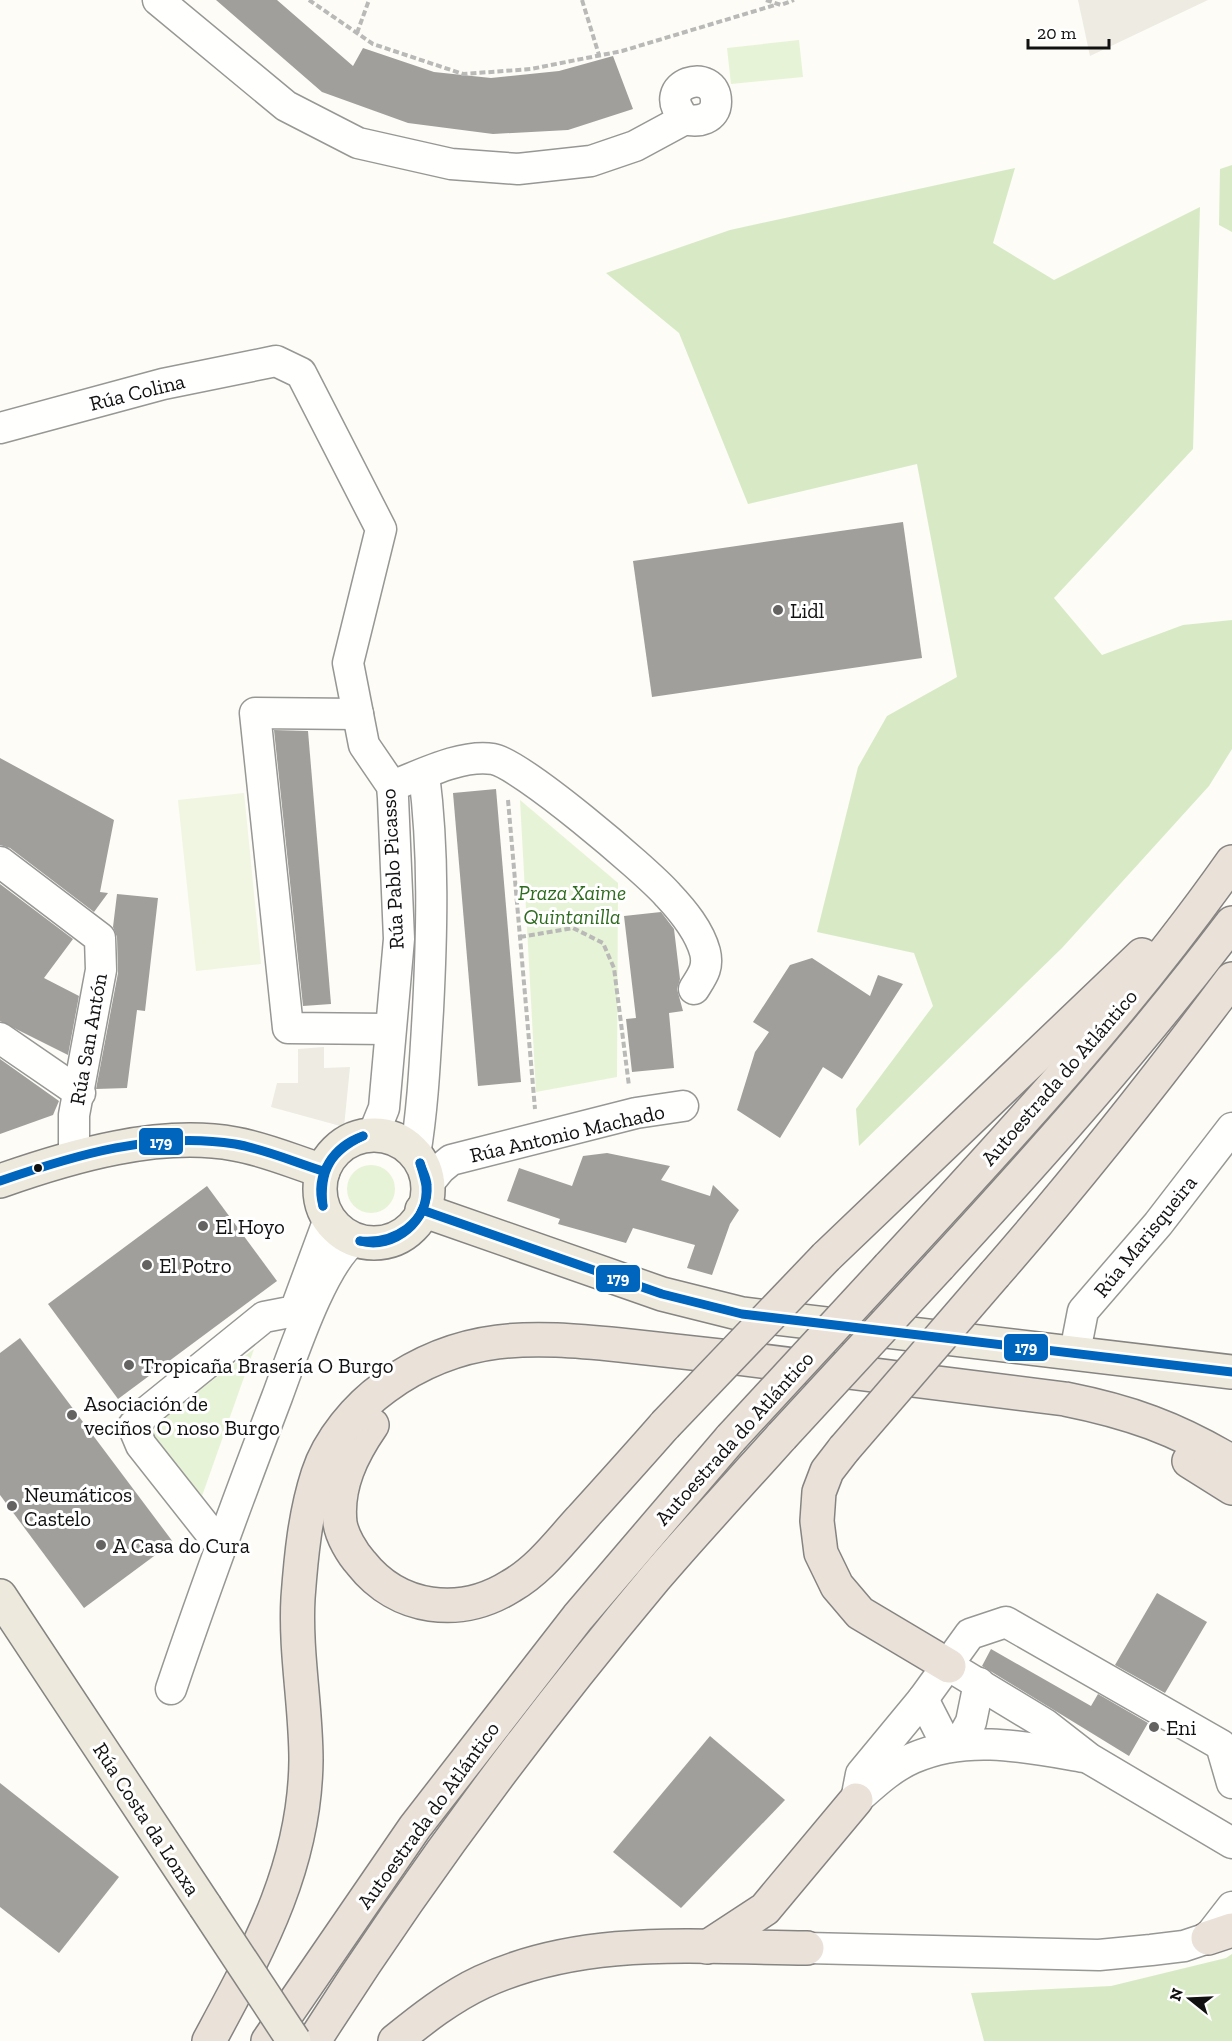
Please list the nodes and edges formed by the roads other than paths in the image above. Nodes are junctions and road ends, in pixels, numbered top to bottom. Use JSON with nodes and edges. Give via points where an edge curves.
{"nodes":[{"id":1,"x":158,"y":0,"type":"edge"},
{"id":2,"x":685,"y":119,"type":"dead end"},
{"id":3,"x":276,"y":361,"type":"joint"},
{"id":4,"x":0,"y":428,"type":"edge"},
{"id":5,"x":358,"y":714,"type":"junction"},
{"id":6,"x":424,"y":774,"type":"junction"},
{"id":7,"x":392,"y":786,"type":"junction"},
{"id":8,"x":0,"y":862,"type":"edge"},
{"id":9,"x":1232,"y":862,"type":"edge"},
{"id":10,"x":1190,"y":921,"type":"junction"},
{"id":11,"x":1232,"y":923,"type":"edge"},
{"id":12,"x":1232,"y":979,"type":"edge"},
{"id":13,"x":694,"y":989,"type":"dead end"},
{"id":14,"x":389,"y":1029,"type":"junction"},
{"id":15,"x":0,"y":1038,"type":"edge"},
{"id":16,"x":80,"y":1093,"type":"junction"},
{"id":17,"x":683,"y":1106,"type":"dead end"},
{"id":18,"x":1232,"y":1128,"type":"edge"},
{"id":19,"x":373,"y":1135,"type":"junction"},
{"id":20,"x":417,"y":1144,"type":"junction"},
{"id":21,"x":74,"y":1158,"type":"junction"},
{"id":22,"x":452,"y":1160,"type":"junction"},
{"id":23,"x":323,"y":1171,"type":"junction"},
{"id":24,"x":0,"y":1181,"type":"edge"},
{"id":25,"x":425,"y":1198,"type":"junction"},
{"id":26,"x":329,"y":1219,"type":"junction"},
{"id":27,"x":355,"y":1239,"type":"junction"},
{"id":28,"x":1075,"y":1352,"type":"junction"},
{"id":29,"x":1232,"y":1372,"type":"edge"},
{"id":30,"x":1232,"y":1462,"type":"edge"},
{"id":31,"x":1232,"y":1488,"type":"edge"},
{"id":32,"x":220,"y":1545,"type":"junction"},
{"id":33,"x":0,"y":1596,"type":"edge"},
{"id":34,"x":949,"y":1666,"type":"junction"},
{"id":35,"x":979,"y":1683,"type":"junction"},
{"id":36,"x":171,"y":1689,"type":"dead end"},
{"id":37,"x":923,"y":1699,"type":"junction"},
{"id":38,"x":959,"y":1744,"type":"junction"},
{"id":39,"x":1090,"y":1758,"type":"junction"},
{"id":40,"x":1232,"y":1783,"type":"edge"},
{"id":41,"x":856,"y":1800,"type":"junction"},
{"id":42,"x":1232,"y":1843,"type":"edge"},
{"id":43,"x":1232,"y":1907,"type":"edge"},
{"id":44,"x":1220,"y":1934,"type":"edge"},
{"id":45,"x":707,"y":1947,"type":"junction"},
{"id":46,"x":807,"y":1948,"type":"joint"},
{"id":47,"x":209,"y":2041,"type":"edge"},
{"id":48,"x":268,"y":2041,"type":"edge"},
{"id":49,"x":294,"y":2041,"type":"edge"},
{"id":50,"x":314,"y":2041,"type":"edge"},
{"id":51,"x":395,"y":2041,"type":"edge"}],
"edges":[{"from":1,"to":2,"type":"street","via":[[286,106],[369,146],[451,164],[518,169],[591,160],[635,146]]},
{"from":3,"to":4,"type":"street","name":"Rúa Colina","via":[[163,384]]},
{"from":3,"to":5,"type":"street","name":"Rúa Pablo Picasso","via":[[301,373],[381,529],[348,663]]},
{"from":5,"to":7,"type":"street","name":"Rúa Pablo Picasso","via":[[364,745]]},
{"from":5,"to":14,"type":"street","via":[[255,713],[288,1028]]},
{"from":6,"to":7,"type":"street"},
{"from":6,"to":13,"type":"street","via":[[452,762],[492,759],[515,768],[619,850],[667,893],[690,921],[705,951],[707,969]]},
{"from":6,"to":20,"type":"street","name":"Rúa Pablo Picasso","via":[[430,822],[431,937],[423,1112]]},
{"from":7,"to":14,"type":"street","name":"Rúa Pablo Picasso","via":[[399,939]]},
{"from":8,"to":16,"type":"street","name":"Rúa San Antón","via":[[100,938],[101,970]]},
{"from":9,"to":10,"type":"highway","name":"Autoestrada do Atlántico"},
{"from":10,"to":31,"type":"highway","bridge":true,"via":[[1137,960],[826,1257],[665,1425],[541,1563],[511,1587],[474,1602],[438,1606],[405,1598],[375,1581],[354,1554],[340,1524],[342,1491],[352,1455],[372,1425],[402,1398],[442,1377],[485,1364],[534,1358],[1021,1414],[1088,1425],[1166,1451]]},
{"from":10,"to":48,"type":"highway","name":"Autoestrada do Atlántico","bridge":true,"via":[[1006,1141],[731,1438],[578,1617],[415,1827]]},
{"from":11,"to":50,"type":"highway","name":"Autoestrada do Atlántico","bridge":true,"via":[[1181,991],[1045,1151],[657,1577],[479,1799]]},
{"from":12,"to":34,"type":"highway","bridge":true,"via":[[1047,1214],[827,1471],[819,1492],[817,1521],[821,1553],[837,1586],[860,1612]]},
{"from":14,"to":19,"type":"street","name":"Rúa Pablo Picasso","via":[[384,1108]]},
{"from":15,"to":16,"type":"street"},
{"from":16,"to":21,"type":"street","name":"Rúa San Antón","via":[[74,1115]]},
{"from":17,"to":22,"type":"street","name":"Rúa Antonio Machado","via":[[636,1113]]},
{"from":18,"to":28,"type":"street","name":"Rúa Marisqueira","via":[[1158,1224],[1083,1311]]},
{"from":19,"to":20,"type":"main road","via":[[406,1146]]},
{"from":19,"to":23,"type":"main road","via":[[342,1146],[329,1158]]},
{"from":20,"to":22,"type":"street","name":"Rúa Antonio Machado"},
{"from":20,"to":25,"type":"main road","via":[[425,1172]]},
{"from":21,"to":23,"type":"main road","via":[[176,1139],[236,1144]]},
{"from":21,"to":24,"type":"main road"},
{"from":22,"to":25,"type":"street","name":"Rúa Antonio Machado","via":[[440,1169]]},
{"from":23,"to":26,"type":"main road","via":[[320,1191]]},
{"from":25,"to":27,"type":"main road","via":[[418,1220],[406,1232],[376,1243]]},
{"from":25,"to":28,"type":"main road","via":[[662,1294],[742,1314]]},
{"from":26,"to":27,"type":"main road","via":[[344,1235]]},
{"from":26,"to":32,"type":"street","via":[[295,1311],[264,1317],[133,1426],[141,1445]]},
{"from":27,"to":32,"type":"street","via":[[333,1264],[299,1339]]},
{"from":28,"to":29,"type":"main road"},
{"from":30,"to":47,"type":"highway","via":[[1156,1422],[1065,1399],[699,1354],[562,1339],[507,1339],[452,1350],[408,1370],[367,1400],[340,1432],[318,1472],[303,1539],[298,1605],[306,1760],[293,1860],[270,1925]]},
{"from":32,"to":36,"type":"street"},
{"from":33,"to":49,"type":"main road","name":"Rúa Costa da Lonxa","bridge":true},
{"from":34,"to":35,"type":"street"},
{"from":34,"to":37,"type":"street"},
{"from":34,"to":40,"type":"street","via":[[970,1634],[1006,1622],[1221,1745]]},
{"from":35,"to":38,"type":"street","via":[[971,1722]]},
{"from":35,"to":39,"type":"street"},
{"from":37,"to":38,"type":"street","via":[[942,1736]]},
{"from":37,"to":41,"type":"street","via":[[861,1774]]},
{"from":38,"to":39,"type":"street","via":[[1018,1746]]},
{"from":38,"to":41,"type":"street","via":[[912,1759],[886,1774]]},
{"from":39,"to":42,"type":"street"},
{"from":41,"to":45,"type":"highway","via":[[765,1909]]},
{"from":43,"to":44,"type":"street"},
{"from":44,"to":46,"type":"street","via":[[1184,1946],[1099,1955]]},
{"from":45,"to":46,"type":"highway"},
{"from":45,"to":51,"type":"highway","via":[[591,1950],[525,1966],[481,1983],[427,2015]]}]}
